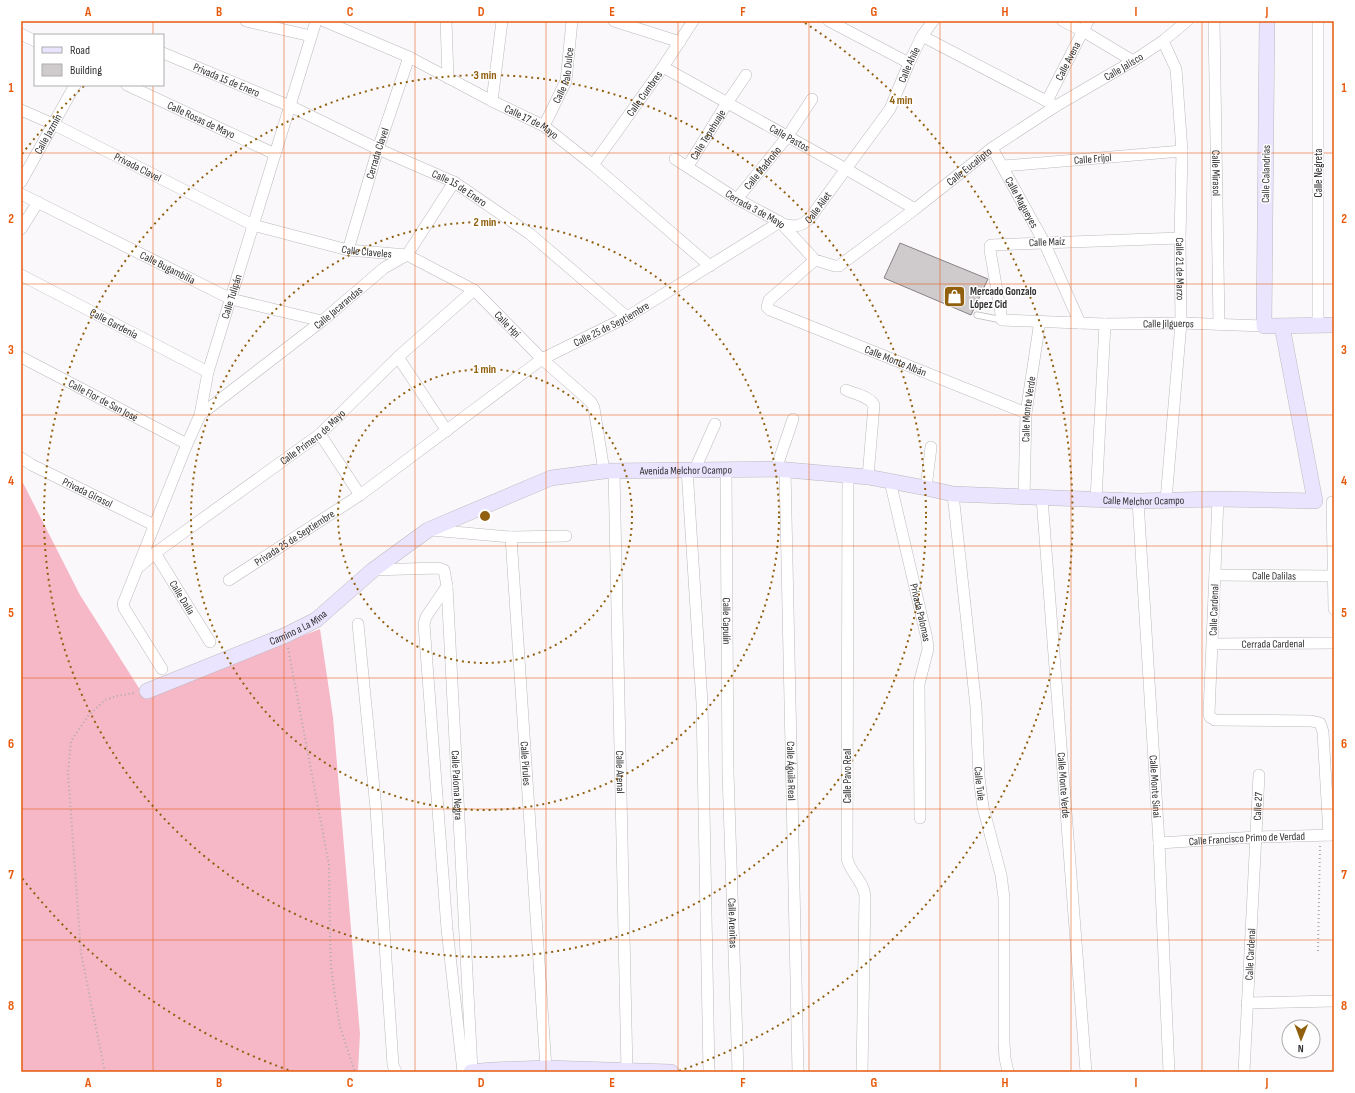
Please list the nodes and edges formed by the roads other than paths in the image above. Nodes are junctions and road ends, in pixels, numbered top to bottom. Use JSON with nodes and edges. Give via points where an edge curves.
{"nodes":[{"id":1,"x":246,"y":21,"type":"edge"},
{"id":2,"x":316,"y":21,"type":"edge"},
{"id":3,"x":324,"y":21,"type":"edge"},
{"id":4,"x":446,"y":21,"type":"edge"},
{"id":5,"x":502,"y":21,"type":"edge"},
{"id":6,"x":572,"y":21,"type":"edge"},
{"id":7,"x":614,"y":21,"type":"edge"},
{"id":8,"x":693,"y":21,"type":"edge"},
{"id":9,"x":829,"y":21,"type":"edge"},
{"id":10,"x":933,"y":21,"type":"edge"},
{"id":11,"x":1063,"y":21,"type":"edge"},
{"id":12,"x":1187,"y":21,"type":"edge"},
{"id":13,"x":1214,"y":21,"type":"edge"},
{"id":14,"x":1268,"y":21,"type":"edge"},
{"id":15,"x":1318,"y":21,"type":"edge"},
{"id":16,"x":1086,"y":26,"type":"edge"},
{"id":17,"x":21,"y":34,"type":"edge"},
{"id":18,"x":311,"y":36,"type":"junction"},
{"id":19,"x":922,"y":36,"type":"junction"},
{"id":20,"x":34,"y":40,"type":"edge"},
{"id":21,"x":1163,"y":41,"type":"junction"},
{"id":22,"x":680,"y":42,"type":"junction"},
{"id":23,"x":164,"y":53,"type":"edge"},
{"id":24,"x":408,"y":56,"type":"junction"},
{"id":25,"x":1133,"y":61,"type":"junction"},
{"id":26,"x":909,"y":63,"type":"junction"},
{"id":27,"x":663,"y":68,"type":"junction"},
{"id":28,"x":746,"y":75,"type":"dead end"},
{"id":29,"x":448,"y":78,"type":"junction"},
{"id":30,"x":74,"y":86,"type":"edge"},
{"id":31,"x":129,"y":86,"type":"edge"},
{"id":32,"x":812,"y":99,"type":"dead end"},
{"id":33,"x":492,"y":101,"type":"junction"},
{"id":34,"x":727,"y":103,"type":"junction"},
{"id":35,"x":1052,"y":103,"type":"junction"},
{"id":36,"x":290,"y":106,"type":"junction"},
{"id":37,"x":21,"y":110,"type":"edge"},
{"id":38,"x":53,"y":124,"type":"junction"},
{"id":39,"x":544,"y":126,"type":"junction"},
{"id":40,"x":787,"y":137,"type":"junction"},
{"id":41,"x":992,"y":148,"type":"junction"},
{"id":42,"x":378,"y":149,"type":"junction"},
{"id":43,"x":1182,"y":151,"type":"junction"},
{"id":44,"x":275,"y":154,"type":"junction"},
{"id":45,"x":675,"y":159,"type":"dead end"},
{"id":46,"x":592,"y":165,"type":"junction"},
{"id":47,"x":688,"y":166,"type":"junction"},
{"id":48,"x":1002,"y":166,"type":"junction"},
{"id":49,"x":846,"y":169,"type":"junction"},
{"id":50,"x":21,"y":182,"type":"edge"},
{"id":51,"x":454,"y":182,"type":"junction"},
{"id":52,"x":21,"y":194,"type":"edge"},
{"id":53,"x":737,"y":198,"type":"junction"},
{"id":54,"x":38,"y":202,"type":"junction"},
{"id":55,"x":915,"y":209,"type":"junction"},
{"id":56,"x":780,"y":222,"type":"junction"},
{"id":57,"x":253,"y":225,"type":"junction"},
{"id":58,"x":21,"y":229,"type":"edge"},
{"id":59,"x":1180,"y":238,"type":"junction"},
{"id":60,"x":1044,"y":242,"type":"junction"},
{"id":61,"x":348,"y":250,"type":"junction"},
{"id":62,"x":407,"y":255,"type":"junction"},
{"id":63,"x":815,"y":260,"type":"junction"},
{"id":64,"x":710,"y":266,"type":"junction"},
{"id":65,"x":21,"y":275,"type":"edge"},
{"id":66,"x":474,"y":290,"type":"junction"},
{"id":67,"x":231,"y":299,"type":"junction"},
{"id":68,"x":977,"y":315,"type":"dead end"},
{"id":69,"x":627,"y":317,"type":"junction"},
{"id":70,"x":1002,"y":320,"type":"junction"},
{"id":71,"x":1040,"y":321,"type":"junction"},
{"id":72,"x":322,"y":322,"type":"junction"},
{"id":73,"x":1080,"y":323,"type":"junction"},
{"id":74,"x":1181,"y":323,"type":"junction"},
{"id":75,"x":1105,"y":324,"type":"junction"},
{"id":76,"x":1219,"y":324,"type":"junction"},
{"id":77,"x":1334,"y":325,"type":"edge"},
{"id":78,"x":1264,"y":326,"type":"junction"},
{"id":79,"x":1282,"y":326,"type":"junction"},
{"id":80,"x":1318,"y":326,"type":"junction"},
{"id":81,"x":21,"y":357,"type":"edge"},
{"id":82,"x":398,"y":357,"type":"junction"},
{"id":83,"x":542,"y":359,"type":"junction"},
{"id":84,"x":208,"y":372,"type":"junction"},
{"id":85,"x":846,"y":390,"type":"dead end"},
{"id":86,"x":1026,"y":412,"type":"junction"},
{"id":87,"x":200,"y":415,"type":"junction"},
{"id":88,"x":794,"y":419,"type":"dead end"},
{"id":89,"x":715,"y":424,"type":"dead end"},
{"id":90,"x":447,"y":431,"type":"junction"},
{"id":91,"x":320,"y":434,"type":"junction"},
{"id":92,"x":187,"y":444,"type":"junction"},
{"id":93,"x":931,"y":447,"type":"dead end"},
{"id":94,"x":21,"y":458,"type":"edge"},
{"id":95,"x":691,"y":469,"type":"junction"},
{"id":96,"x":726,"y":469,"type":"junction"},
{"id":97,"x":780,"y":469,"type":"junction"},
{"id":98,"x":609,"y":471,"type":"junction"},
{"id":99,"x":848,"y":474,"type":"junction"},
{"id":100,"x":868,"y":477,"type":"junction"},
{"id":101,"x":890,"y":481,"type":"junction"},
{"id":102,"x":926,"y":488,"type":"junction"},
{"id":103,"x":953,"y":494,"type":"junction"},
{"id":104,"x":360,"y":495,"type":"junction"},
{"id":105,"x":1024,"y":498,"type":"junction"},
{"id":106,"x":1042,"y":498,"type":"junction"},
{"id":107,"x":1218,"y":499,"type":"junction"},
{"id":108,"x":1096,"y":500,"type":"junction"},
{"id":109,"x":1166,"y":500,"type":"junction"},
{"id":110,"x":1138,"y":501,"type":"junction"},
{"id":111,"x":1315,"y":501,"type":"junction"},
{"id":112,"x":1333,"y":502,"type":"edge"},
{"id":113,"x":154,"y":525,"type":"junction"},
{"id":114,"x":428,"y":530,"type":"junction"},
{"id":115,"x":566,"y":536,"type":"dead end"},
{"id":116,"x":511,"y":537,"type":"junction"},
{"id":117,"x":155,"y":553,"type":"junction"},
{"id":118,"x":136,"y":568,"type":"junction"},
{"id":119,"x":373,"y":570,"type":"junction"},
{"id":120,"x":1215,"y":575,"type":"junction"},
{"id":121,"x":1333,"y":576,"type":"edge"},
{"id":122,"x":229,"y":580,"type":"dead end"},
{"id":123,"x":447,"y":586,"type":"junction"},
{"id":124,"x":1334,"y":609,"type":"edge"},
{"id":125,"x":358,"y":624,"type":"dead end"},
{"id":126,"x":210,"y":642,"type":"dead end"},
{"id":127,"x":1213,"y":644,"type":"junction"},
{"id":128,"x":1334,"y":644,"type":"edge"},
{"id":129,"x":162,"y":669,"type":"dead end"},
{"id":130,"x":147,"y":691,"type":"road end"},
{"id":131,"x":728,"y":773,"type":"joint"},
{"id":132,"x":1259,"y":775,"type":"dead end"},
{"id":133,"x":920,"y":818,"type":"dead end"},
{"id":134,"x":1328,"y":835,"type":"edge"},
{"id":135,"x":1256,"y":837,"type":"junction"},
{"id":136,"x":1159,"y":843,"type":"junction"},
{"id":137,"x":1334,"y":1001,"type":"edge"},
{"id":138,"x":1247,"y":1003,"type":"junction"},
{"id":139,"x":547,"y":1070,"type":"edge"},
{"id":140,"x":493,"y":1071,"type":"edge"},
{"id":141,"x":396,"y":1072,"type":"edge"},
{"id":142,"x":469,"y":1072,"type":"edge"},
{"id":143,"x":627,"y":1072,"type":"edge"},
{"id":144,"x":671,"y":1072,"type":"edge"},
{"id":145,"x":709,"y":1072,"type":"edge"},
{"id":146,"x":738,"y":1072,"type":"edge"},
{"id":147,"x":798,"y":1072,"type":"edge"},
{"id":148,"x":862,"y":1072,"type":"edge"},
{"id":149,"x":1008,"y":1072,"type":"edge"},
{"id":150,"x":1086,"y":1072,"type":"edge"},
{"id":151,"x":1169,"y":1072,"type":"edge"},
{"id":152,"x":1244,"y":1072,"type":"edge"}],
"edges":[{"from":1,"to":18,"type":"street"},
{"from":2,"to":18,"type":"street","name":"Calle Tulipán"},
{"from":3,"to":24,"type":"street","name":"Calle 17 de Mayo"},
{"from":4,"to":29,"type":"street"},
{"from":5,"to":33,"type":"street"},
{"from":6,"to":39,"type":"street","name":"Calle Palo Dulce","via":[[566,81]]},
{"from":7,"to":22,"type":"street"},
{"from":8,"to":22,"type":"street","name":"Calle Cumbres"},
{"from":9,"to":26,"type":"street"},
{"from":10,"to":19,"type":"street","name":"Calle Ahile"},
{"from":11,"to":16,"type":"street"},
{"from":12,"to":21,"type":"street","name":"Calle Jalisco"},
{"from":13,"to":76,"type":"street","name":"Calle Mirasol"},
{"from":14,"to":78,"type":"street","name":"Calle Calandrias"},
{"from":15,"to":80,"type":"street","name":"Calle Negreta"},
{"from":16,"to":25,"type":"street"},
{"from":16,"to":35,"type":"street","name":"Calle Avena"},
{"from":17,"to":20,"type":"street"},
{"from":18,"to":36,"type":"street","name":"Calle Tulipán"},
{"from":19,"to":26,"type":"street","name":"Calle Ahile"},
{"from":19,"to":35,"type":"street"},
{"from":21,"to":25,"type":"street","name":"Calle Jalisco"},
{"from":21,"to":43,"type":"street","name":"Calle 21 de Marzo","via":[[1176,69]]},
{"from":22,"to":27,"type":"street","name":"Calle Cumbres"},
{"from":23,"to":36,"type":"street","name":"Privada 15 de Enero"},
{"from":24,"to":29,"type":"street","name":"Calle 17 de Mayo"},
{"from":24,"to":42,"type":"street","name":"Cerrada Clavel"},
{"from":25,"to":35,"type":"street","name":"Calle Jalisco"},
{"from":26,"to":49,"type":"street","name":"Calle Ahile","via":[[890,109]]},
{"from":27,"to":34,"type":"street","name":"Calle Pastos"},
{"from":27,"to":46,"type":"street","name":"Calle Cumbres"},
{"from":28,"to":34,"type":"street","name":"Calle Tepehuaje"},
{"from":29,"to":33,"type":"street","name":"Calle 17 de Mayo"},
{"from":30,"to":38,"type":"street","name":"Calle Jazmín"},
{"from":31,"to":44,"type":"street","name":"Calle Rosas de Mayo"},
{"from":32,"to":40,"type":"street","name":"Calle Madroño"},
{"from":33,"to":39,"type":"street","name":"Calle 17 de Mayo"},
{"from":34,"to":40,"type":"street","name":"Calle Pastos"},
{"from":34,"to":47,"type":"street","name":"Calle Tepehuaje"},
{"from":35,"to":41,"type":"street","name":"Calle Eucalipto"},
{"from":36,"to":42,"type":"street","name":"Calle 15 de Enero"},
{"from":36,"to":44,"type":"street","name":"Calle Tulipán"},
{"from":37,"to":38,"type":"street","name":"Privada Clavel"},
{"from":38,"to":50,"type":"street","name":"Calle Jazmín"},
{"from":38,"to":57,"type":"street","name":"Privada Clavel"},
{"from":39,"to":46,"type":"street","name":"Calle 17 de Mayo"},
{"from":40,"to":49,"type":"street","name":"Calle Pastos"},
{"from":40,"to":53,"type":"street","name":"Calle Madroño"},
{"from":41,"to":48,"type":"street","name":"Calle Magueyes"},
{"from":41,"to":55,"type":"street","name":"Calle Eucalipto"},
{"from":42,"to":51,"type":"street","name":"Calle 15 de Enero"},
{"from":42,"to":61,"type":"street","name":"Cerrada Clavel"},
{"from":43,"to":48,"type":"street","name":"Calle Frijol"},
{"from":43,"to":59,"type":"street","name":"Calle 21 de Marzo"},
{"from":44,"to":57,"type":"street","name":"Calle Tulipán"},
{"from":45,"to":47,"type":"street","name":"Cerrada 3 de Mayo"},
{"from":46,"to":64,"type":"street","name":"Calle 17 de Mayo"},
{"from":47,"to":53,"type":"street","name":"Cerrada 3 de Mayo"},
{"from":48,"to":60,"type":"street","name":"Calle Magueyes"},
{"from":49,"to":55,"type":"street","name":"Calle Pastos"},
{"from":49,"to":56,"type":"street","name":"Calle Ailet","via":[[804,224],[793,226]]},
{"from":51,"to":62,"type":"street","name":"Calle Jacarandas"},
{"from":51,"to":69,"type":"street","name":"Calle 15 de Enero","via":[[530,234]]},
{"from":52,"to":54,"type":"street","name":"Calle Bugambilia"},
{"from":53,"to":56,"type":"street","name":"Cerrada 3 de Mayo"},
{"from":54,"to":58,"type":"street"},
{"from":54,"to":67,"type":"street","name":"Calle Bugambilia"},
{"from":55,"to":63,"type":"street","name":"Calle Eucalipto","via":[[839,266]]},
{"from":56,"to":63,"type":"street","name":"Cerrada 3 de Mayo"},
{"from":56,"to":64,"type":"street","name":"Calle 25 de Septiembre"},
{"from":57,"to":61,"type":"street","name":"Calle Claveles"},
{"from":57,"to":67,"type":"street","name":"Calle Tulipán"},
{"from":59,"to":60,"type":"street","name":"Calle Maíz"},
{"from":59,"to":74,"type":"street","name":"Calle 21 de Marzo"},
{"from":60,"to":70,"type":"street","name":"Calle Maíz","via":[[990,246]]},
{"from":60,"to":73,"type":"street","name":"Calle Magueyes"},
{"from":61,"to":62,"type":"street","name":"Calle Claveles"},
{"from":62,"to":66,"type":"street","name":"Calle Claveles"},
{"from":62,"to":72,"type":"street","name":"Calle Jacarandas","via":[[384,268]]},
{"from":63,"to":86,"type":"street","name":"Calle Monte Albán","via":[[769,300],[767,307],[773,312]]},
{"from":64,"to":69,"type":"street","name":"Calle 25 de Septiembre"},
{"from":65,"to":84,"type":"street","name":"Calle Gardenia"},
{"from":66,"to":82,"type":"street","name":"Calle Primero de Mayo"},
{"from":66,"to":83,"type":"street","name":"Calle Hpi"},
{"from":67,"to":72,"type":"street","name":"Calle Bugambilia"},
{"from":67,"to":84,"type":"street","name":"Calle Tulipán"},
{"from":68,"to":70,"type":"lane"},
{"from":69,"to":83,"type":"street","name":"Calle 25 de Septiembre"},
{"from":70,"to":71,"type":"street","name":"Calle Jilgueros"},
{"from":71,"to":73,"type":"street","name":"Calle Jilgueros"},
{"from":71,"to":86,"type":"street","name":"Calle Monte Verde"},
{"from":72,"to":87,"type":"street","name":"Calle Jacarandas"},
{"from":73,"to":75,"type":"street","name":"Calle Jilgueros"},
{"from":74,"to":75,"type":"street","name":"Calle Jilgueros"},
{"from":74,"to":76,"type":"street","name":"Calle Jilgueros"},
{"from":74,"to":109,"type":"street","name":"Calle 21 de Marzo"},
{"from":75,"to":108,"type":"street"},
{"from":76,"to":78,"type":"street","name":"Calle Jilgueros"},
{"from":77,"to":80,"type":"street","name":"Calle Jilgueros"},
{"from":78,"to":79,"type":"street","name":"Calle Jilgueros"},
{"from":79,"to":80,"type":"street","name":"Calle Jilgueros"},
{"from":79,"to":111,"type":"street"},
{"from":81,"to":92,"type":"street","name":"Calle Flor de San José"},
{"from":82,"to":90,"type":"street"},
{"from":82,"to":91,"type":"street","name":"Calle Primero de Mayo"},
{"from":83,"to":90,"type":"street","name":"Calle 25 de Septiembre"},
{"from":83,"to":98,"type":"street","name":"Calle Hpi","via":[[591,402]]},
{"from":84,"to":87,"type":"street","name":"Calle Tulipán"},
{"from":85,"to":100,"type":"street","via":[[868,399],[874,405]]},
{"from":86,"to":105,"type":"street","name":"Calle Monte Verde"},
{"from":87,"to":92,"type":"street","name":"Calle Tulipán"},
{"from":88,"to":97,"type":"street"},
{"from":89,"to":95,"type":"street"},
{"from":90,"to":104,"type":"street","name":"Calle 25 de Septiembre"},
{"from":91,"to":104,"type":"street"},
{"from":91,"to":117,"type":"street","name":"Calle Primero de Mayo"},
{"from":92,"to":113,"type":"street","name":"Calle Tulipán"},
{"from":93,"to":102,"type":"street"},
{"from":94,"to":113,"type":"street","name":"Privada Girasol"},
{"from":95,"to":96,"type":"street","name":"Avenida Melchor Ocampo"},
{"from":95,"to":98,"type":"street","name":"Avenida Melchor Ocampo"},
{"from":95,"to":145,"type":"street","via":[[702,703]]},
{"from":96,"to":97,"type":"street","name":"Avenida Melchor Ocampo"},
{"from":96,"to":131,"type":"street","name":"Calle Capulín"},
{"from":97,"to":99,"type":"street","name":"Avenida Melchor Ocampo"},
{"from":97,"to":147,"type":"street","name":"Calle Águila Real"},
{"from":98,"to":114,"type":"street","name":"Avenida Melchor Ocampo","via":[[551,478]]},
{"from":98,"to":143,"type":"street","name":"Calle Arenal"},
{"from":99,"to":100,"type":"street","name":"Avenida Melchor Ocampo"},
{"from":99,"to":148,"type":"street","name":"Calle Pavo Real","via":[[847,858],[866,896]]},
{"from":100,"to":101,"type":"street","name":"Avenida Melchor Ocampo"},
{"from":101,"to":102,"type":"street","name":"Avenida Melchor Ocampo"},
{"from":101,"to":133,"type":"street","name":"Privada Palomas","via":[[928,649],[919,684]]},
{"from":102,"to":103,"type":"street","name":"Avenida Melchor Ocampo"},
{"from":103,"to":105,"type":"street","name":"Calle Melchor Ocampo"},
{"from":103,"to":149,"type":"street","name":"Calle Tule","via":[[976,707],[979,777],[983,807],[1001,875],[1004,898],[1004,1058]]},
{"from":104,"to":122,"type":"street","name":"Privada 25 de Septiembre"},
{"from":105,"to":106,"type":"street","name":"Calle Melchor Ocampo"},
{"from":106,"to":108,"type":"street","name":"Calle Melchor Ocampo"},
{"from":106,"to":150,"type":"street","name":"Calle Monte Verde"},
{"from":107,"to":109,"type":"street","name":"Calle Melchor Ocampo"},
{"from":107,"to":111,"type":"street","name":"Calle Melchor Ocampo"},
{"from":107,"to":120,"type":"street","name":"Calle Cardenal"},
{"from":108,"to":110,"type":"street","name":"Calle Melchor Ocampo"},
{"from":109,"to":110,"type":"street","name":"Calle Melchor Ocampo"},
{"from":110,"to":136,"type":"street","name":"Calle Monte Sinai"},
{"from":111,"to":112,"type":"street","name":"Calle Melchor Ocampo"},
{"from":112,"to":121,"type":"street"},
{"from":113,"to":118,"type":"street","name":"Calle Tulipán"},
{"from":114,"to":116,"type":"street"},
{"from":114,"to":119,"type":"street","name":"Camino a La Mina"},
{"from":115,"to":116,"type":"street"},
{"from":116,"to":139,"type":"street","name":"Calle Pirules"},
{"from":117,"to":118,"type":"street","name":"Calle Primero de Mayo"},
{"from":117,"to":126,"type":"street","name":"Calle Dalia"},
{"from":118,"to":129,"type":"street","name":"Calle Tulipán","via":[[123,606]]},
{"from":119,"to":123,"type":"street","name":"Calle Paloma Negra","via":[[441,568],[445,572]]},
{"from":119,"to":130,"type":"street","name":"Camino a La Mina","via":[[316,620],[286,635]]},
{"from":120,"to":121,"type":"street","name":"Calle Dalilas"},
{"from":120,"to":127,"type":"street","name":"Calle Cardenal"},
{"from":121,"to":124,"type":"street"},
{"from":123,"to":142,"type":"street","name":"Calle Paloma Negra"},
{"from":123,"to":142,"type":"street","via":[[424,624],[447,930]]},
{"from":125,"to":141,"type":"street","via":[[376,809],[393,1065]]},
{"from":127,"to":128,"type":"street","name":"Cerrada Cardenal"},
{"from":127,"to":134,"type":"street","name":"Calle Cardenal","via":[[1209,714],[1212,719],[1320,723],[1324,732]]},
{"from":131,"to":146,"type":"street","name":"Calle Arenitas"},
{"from":132,"to":135,"type":"street","name":"Calle 27"},
{"from":134,"to":135,"type":"street","name":"Calle Francisco Primo de Verdad"},
{"from":135,"to":136,"type":"street","name":"Calle Francisco Primo de Verdad"},
{"from":135,"to":138,"type":"street","name":"Calle Cardenal"},
{"from":136,"to":151,"type":"street","name":"Calle Monte Sinai"},
{"from":137,"to":138,"type":"street"},
{"from":138,"to":152,"type":"street","name":"Calle Cardenal"},
{"from":139,"to":140,"type":"street"},
{"from":139,"to":143,"type":"street"},
{"from":140,"to":142,"type":"street"},
{"from":143,"to":144,"type":"street"}]}
